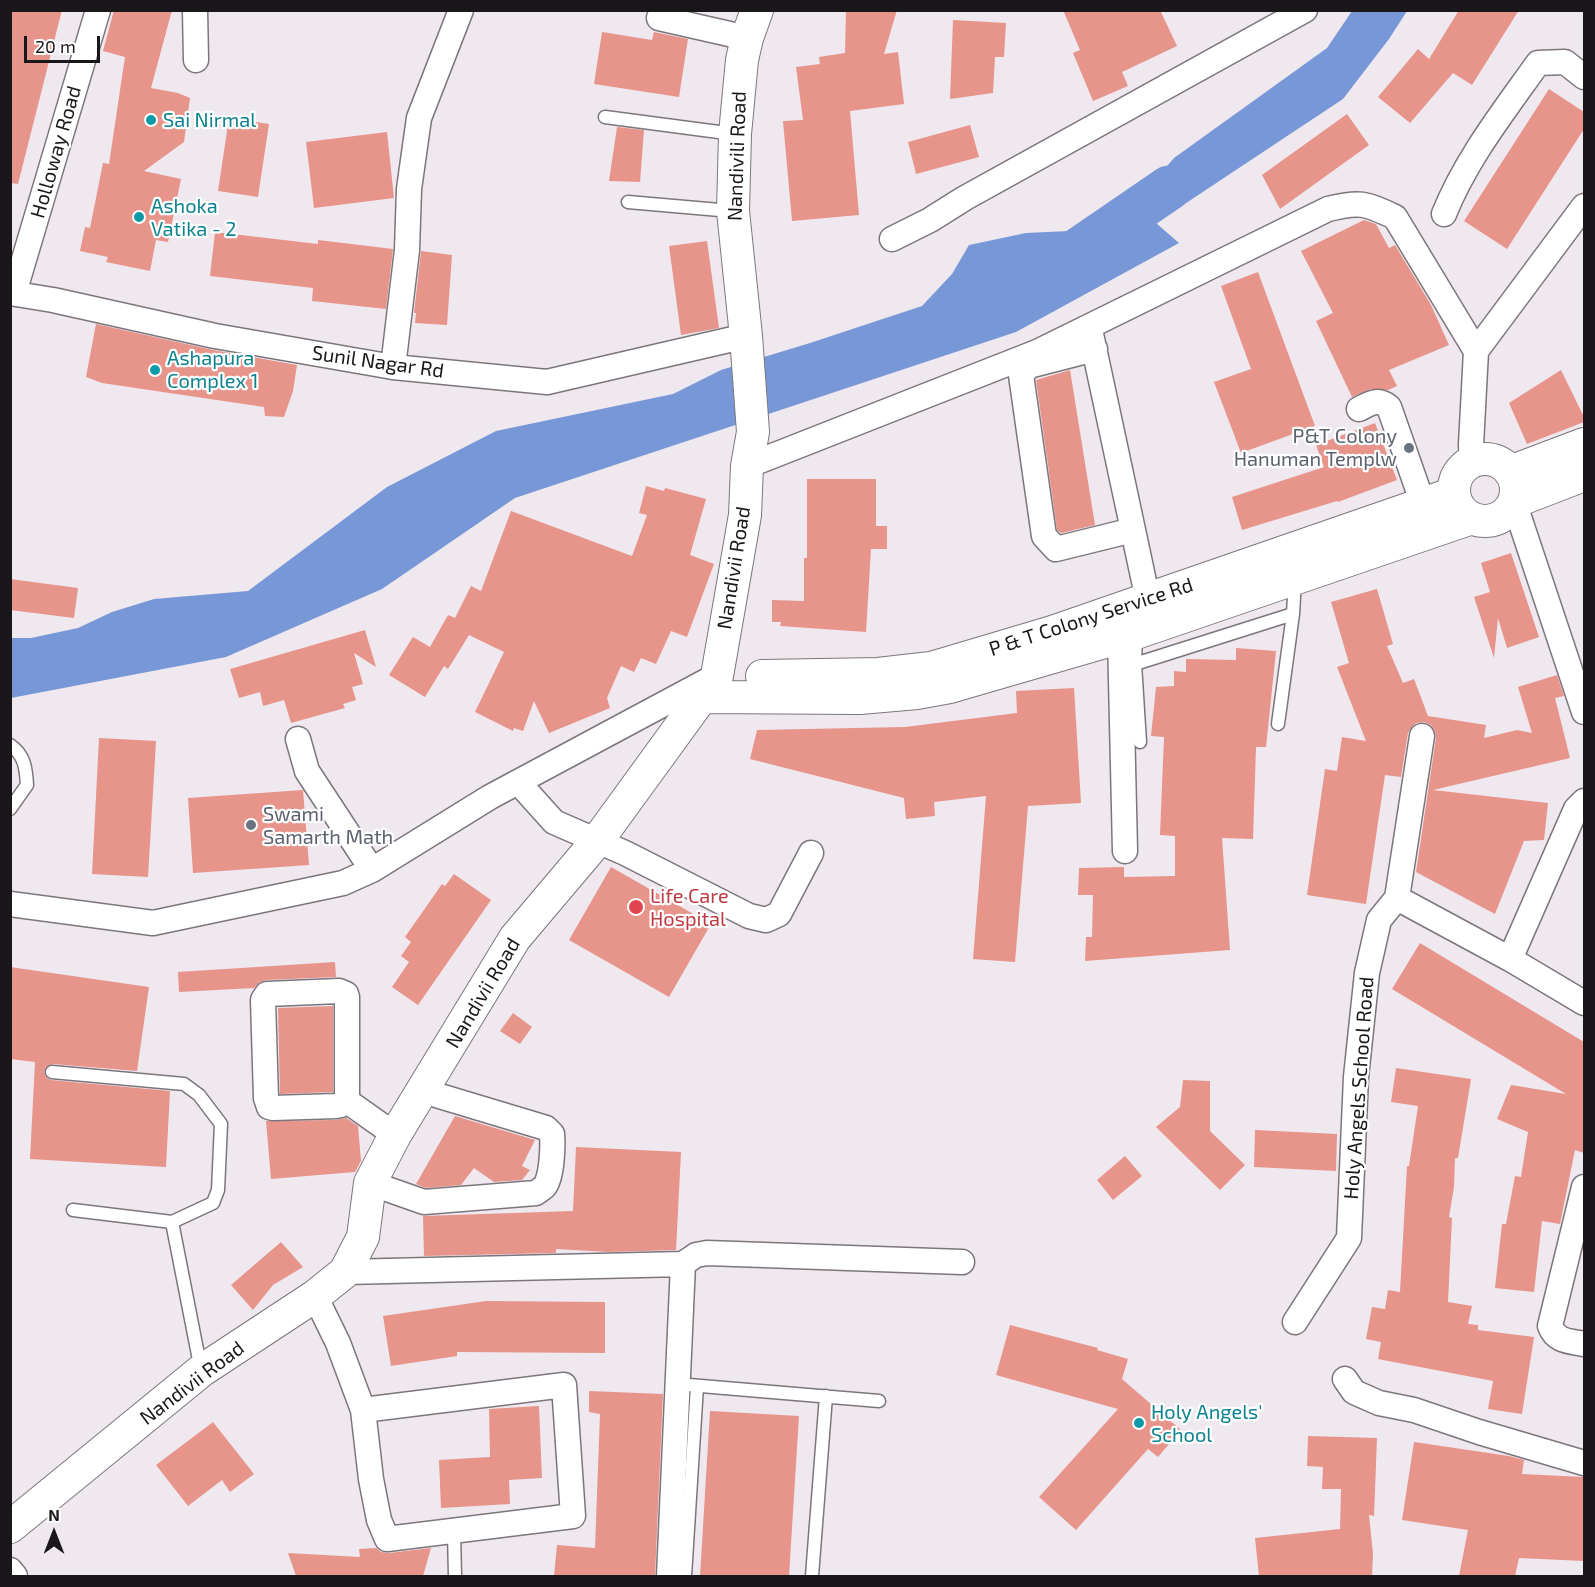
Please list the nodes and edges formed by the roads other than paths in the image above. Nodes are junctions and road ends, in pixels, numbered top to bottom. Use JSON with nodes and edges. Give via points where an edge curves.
{"nodes":[{"id":1,"x":98,"y":10,"type":"edge"},
{"id":2,"x":195,"y":10,"type":"edge"},
{"id":3,"x":461,"y":10,"type":"edge"},
{"id":4,"x":1305,"y":10,"type":"edge"},
{"id":5,"x":659,"y":18,"type":"dead end"},
{"id":6,"x":752,"y":24,"type":"edge"},
{"id":7,"x":196,"y":60,"type":"dead end"},
{"id":8,"x":1584,"y":77,"type":"edge"},
{"id":9,"x":605,"y":117,"type":"dead end"},
{"id":10,"x":735,"y":134,"type":"junction"},
{"id":11,"x":628,"y":202,"type":"dead end"},
{"id":12,"x":1584,"y":206,"type":"edge"},
{"id":13,"x":733,"y":211,"type":"junction"},
{"id":14,"x":1444,"y":214,"type":"dead end"},
{"id":15,"x":892,"y":239,"type":"dead end"},
{"id":16,"x":12,"y":293,"type":"edge"},
{"id":17,"x":746,"y":337,"type":"junction"},
{"id":18,"x":1092,"y":338,"type":"junction"},
{"id":19,"x":1476,"y":351,"type":"junction"},
{"id":20,"x":393,"y":367,"type":"junction"},
{"id":21,"x":1359,"y":409,"type":"dead end"},
{"id":22,"x":1584,"y":444,"type":"edge"},
{"id":23,"x":1472,"y":462,"type":"junction"},
{"id":24,"x":747,"y":466,"type":"junction"},
{"id":25,"x":1584,"y":475,"type":"edge"},
{"id":26,"x":1512,"y":487,"type":"junction"},
{"id":27,"x":1454,"y":493,"type":"junction"},
{"id":28,"x":1423,"y":504,"type":"junction"},
{"id":29,"x":1472,"y":518,"type":"junction"},
{"id":30,"x":1133,"y":530,"type":"junction"},
{"id":31,"x":1295,"y":579,"type":"junction"},
{"id":32,"x":1293,"y":614,"type":"junction"},
{"id":33,"x":1133,"y":619,"type":"junction"},
{"id":34,"x":1135,"y":664,"type":"junction"},
{"id":35,"x":709,"y":686,"type":"junction"},
{"id":36,"x":1584,"y":712,"type":"edge"},
{"id":37,"x":1278,"y":724,"type":"dead end"},
{"id":38,"x":1422,"y":736,"type":"dead end"},
{"id":39,"x":298,"y":739,"type":"dead end"},
{"id":40,"x":1140,"y":742,"type":"dead end"},
{"id":41,"x":10,"y":745,"type":"edge"},
{"id":42,"x":518,"y":782,"type":"junction"},
{"id":43,"x":1584,"y":801,"type":"edge"},
{"id":44,"x":10,"y":809,"type":"edge"},
{"id":45,"x":597,"y":841,"type":"junction"},
{"id":46,"x":1125,"y":851,"type":"dead end"},
{"id":47,"x":811,"y":853,"type":"dead end"},
{"id":48,"x":372,"y":870,"type":"junction"},
{"id":49,"x":1397,"y":898,"type":"junction"},
{"id":50,"x":10,"y":904,"type":"edge"},
{"id":51,"x":1510,"y":959,"type":"junction"},
{"id":52,"x":1584,"y":1003,"type":"edge"},
{"id":53,"x":52,"y":1072,"type":"dead end"},
{"id":54,"x":423,"y":1091,"type":"junction"},
{"id":55,"x":347,"y":1101,"type":"junction"},
{"id":56,"x":395,"y":1135,"type":"junction"},
{"id":57,"x":370,"y":1183,"type":"junction"},
{"id":58,"x":1584,"y":1186,"type":"edge"},
{"id":59,"x":72,"y":1210,"type":"dead end"},
{"id":60,"x":172,"y":1222,"type":"junction"},
{"id":61,"x":962,"y":1262,"type":"dead end"},
{"id":62,"x":683,"y":1264,"type":"junction"},
{"id":63,"x":345,"y":1272,"type":"junction"},
{"id":64,"x":315,"y":1296,"type":"junction"},
{"id":65,"x":1296,"y":1322,"type":"dead end"},
{"id":66,"x":1584,"y":1344,"type":"edge"},
{"id":67,"x":201,"y":1371,"type":"junction"},
{"id":68,"x":1345,"y":1379,"type":"dead end"},
{"id":69,"x":687,"y":1385,"type":"junction"},
{"id":70,"x":826,"y":1396,"type":"junction"},
{"id":71,"x":879,"y":1401,"type":"dead end"},
{"id":72,"x":363,"y":1410,"type":"junction"},
{"id":73,"x":1584,"y":1463,"type":"edge"},
{"id":74,"x":10,"y":1527,"type":"edge"},
{"id":75,"x":454,"y":1531,"type":"junction"},
{"id":76,"x":10,"y":1570,"type":"edge"},
{"id":77,"x":15,"y":1576,"type":"edge"},
{"id":78,"x":455,"y":1576,"type":"edge"},
{"id":79,"x":669,"y":1576,"type":"edge"},
{"id":80,"x":685,"y":1576,"type":"edge"},
{"id":81,"x":812,"y":1576,"type":"edge"}],
"edges":[{"from":1,"to":16,"type":"street","name":"Holloway Road"},
{"from":2,"to":7,"type":"street"},
{"from":3,"to":20,"type":"street","via":[[419,118]]},
{"from":4,"to":15,"type":"street"},
{"from":5,"to":6,"type":"street"},
{"from":6,"to":10,"type":"street","name":"Nandivili Road","via":[[742,60]]},
{"from":8,"to":14,"type":"street","via":[[1565,62],[1538,63],[1488,133],[1453,190]]},
{"from":9,"to":10,"type":"lane"},
{"from":10,"to":13,"type":"street","name":"Nandivili Road"},
{"from":11,"to":13,"type":"lane"},
{"from":12,"to":19,"type":"street"},
{"from":13,"to":17,"type":"street","name":"Nandivili Road"},
{"from":16,"to":20,"type":"street","name":"Sunil Nagar Rd","via":[[215,336]]},
{"from":17,"to":20,"type":"street","name":"Sunil Nagar Rd","via":[[547,382]]},
{"from":17,"to":24,"type":"street","name":"Nandivii Road","via":[[753,432]]},
{"from":18,"to":19,"type":"street","via":[[1328,209],[1351,203],[1372,206],[1395,217]]},
{"from":18,"to":24,"type":"street","via":[[1037,352]]},
{"from":18,"to":30,"type":"street"},
{"from":18,"to":30,"type":"street","via":[[1029,366],[1021,375],[1044,536],[1056,549]]},
{"from":19,"to":23,"type":"street"},
{"from":21,"to":28,"type":"street","via":[[1376,401],[1389,407]]},
{"from":22,"to":26,"type":"street"},
{"from":23,"to":26,"type":"street","via":[[1482,459],[1502,465]]},
{"from":23,"to":27,"type":"street","via":[[1457,476]]},
{"from":24,"to":35,"type":"street","name":"Nandivii Road","via":[[745,515]]},
{"from":25,"to":26,"type":"street"},
{"from":26,"to":29,"type":"street","via":[[1501,517]]},
{"from":26,"to":36,"type":"street"},
{"from":27,"to":28,"type":"street","name":"P & T Colony Service Rd"},
{"from":27,"to":29,"type":"street","via":[[1458,505]]},
{"from":28,"to":33,"type":"street","name":"P & T Colony Service Rd"},
{"from":29,"to":31,"type":"street"},
{"from":30,"to":33,"type":"street"},
{"from":31,"to":32,"type":"lane"},
{"from":31,"to":33,"type":"street"},
{"from":32,"to":34,"type":"lane"},
{"from":32,"to":37,"type":"lane"},
{"from":33,"to":34,"type":"lane"},
{"from":33,"to":35,"type":"street","name":"P & T Colony Service Rd","via":[[1052,632],[931,668]]},
{"from":33,"to":46,"type":"street"},
{"from":34,"to":40,"type":"lane"},
{"from":35,"to":42,"type":"street"},
{"from":35,"to":45,"type":"street","name":"Nandivii Road"},
{"from":38,"to":49,"type":"street"},
{"from":39,"to":48,"type":"street","via":[[307,771]]},
{"from":41,"to":44,"type":"lane","via":[[25,763],[27,785]]},
{"from":42,"to":45,"type":"street","via":[[554,822]]},
{"from":42,"to":48,"type":"street"},
{"from":43,"to":51,"type":"street","via":[[1576,809]]},
{"from":45,"to":47,"type":"street","via":[[749,916],[766,920],[779,914]]},
{"from":45,"to":54,"type":"street","name":"Nandivii Road","via":[[515,938]]},
{"from":48,"to":50,"type":"street","via":[[343,883],[153,923]]},
{"from":49,"to":51,"type":"street"},
{"from":49,"to":65,"type":"street","name":"Holy Angels School Road","via":[[1379,920],[1367,973],[1356,1077],[1349,1238]]},
{"from":51,"to":52,"type":"street"},
{"from":53,"to":60,"type":"lane","via":[[184,1084],[211,1109],[221,1124],[218,1190],[213,1203]]},
{"from":54,"to":56,"type":"street","name":"Nandivii Road"},
{"from":54,"to":57,"type":"street","via":[[546,1128],[553,1143],[544,1188],[536,1193],[424,1202]]},
{"from":55,"to":55,"type":"street","via":[[341,1106],[269,1107],[264,1011],[267,994],[346,994]]},
{"from":55,"to":56,"type":"street"},
{"from":56,"to":57,"type":"street","name":"Nandivii Road"},
{"from":57,"to":63,"type":"street","name":"Nandivii Road","via":[[363,1237]]},
{"from":58,"to":66,"type":"street","via":[[1550,1326],[1559,1340]]},
{"from":59,"to":60,"type":"lane"},
{"from":60,"to":67,"type":"lane"},
{"from":61,"to":62,"type":"street","via":[[707,1253]]},
{"from":62,"to":63,"type":"street"},
{"from":62,"to":69,"type":"street"},
{"from":63,"to":64,"type":"street","name":"Nandivii Road"},
{"from":64,"to":67,"type":"street","name":"Nandivii Road"},
{"from":64,"to":72,"type":"street"},
{"from":67,"to":74,"type":"street","name":"Nandivii Road"},
{"from":68,"to":73,"type":"street","via":[[1354,1392],[1379,1403],[1414,1410]]},
{"from":69,"to":70,"type":"lane"},
{"from":69,"to":79,"type":"street"},
{"from":69,"to":80,"type":"lane"},
{"from":70,"to":71,"type":"lane"},
{"from":70,"to":81,"type":"lane"},
{"from":72,"to":75,"type":"street","via":[[373,1489],[387,1539]]},
{"from":72,"to":75,"type":"street","via":[[564,1385],[573,1516]]},
{"from":75,"to":78,"type":"lane"},
{"from":76,"to":77,"type":"street"}]}
